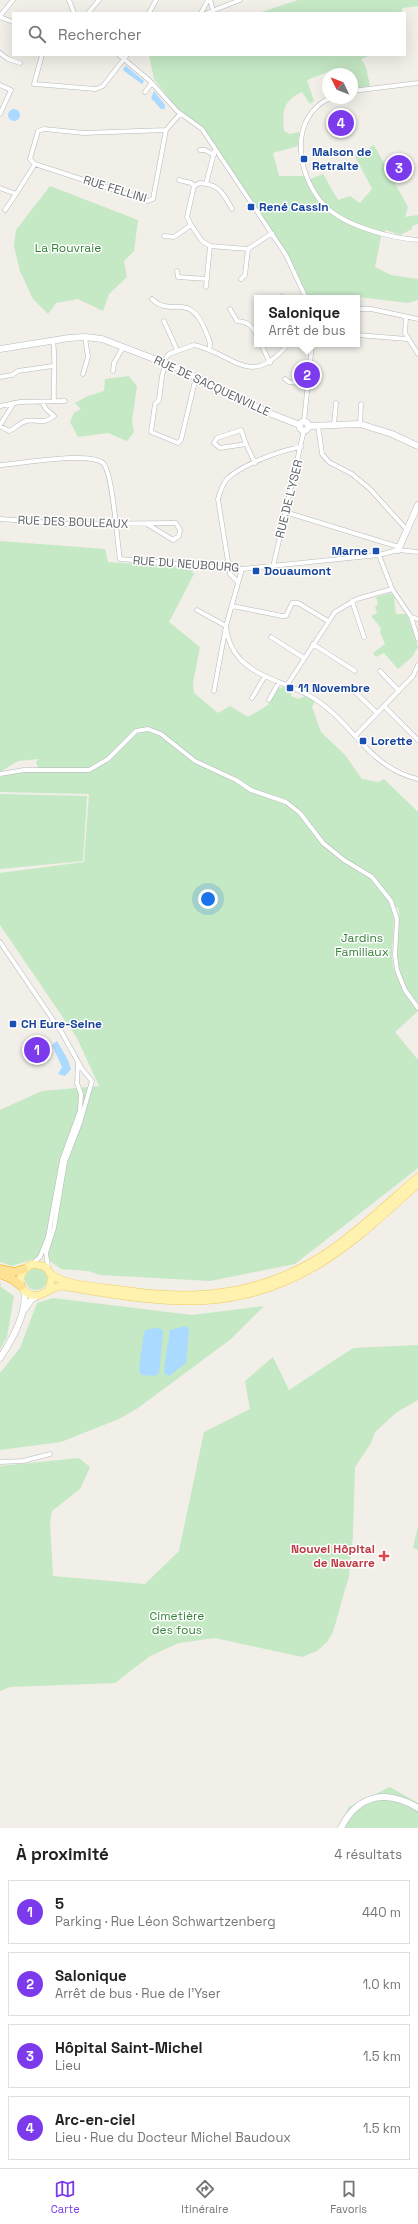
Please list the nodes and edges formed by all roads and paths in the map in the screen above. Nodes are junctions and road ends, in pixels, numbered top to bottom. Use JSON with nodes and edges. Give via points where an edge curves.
{"nodes":[{"id":1,"x":13,"y":0,"type":"edge"},
{"id":2,"x":69,"y":0,"type":"edge"},
{"id":3,"x":99,"y":0,"type":"edge"},
{"id":4,"x":156,"y":0,"type":"edge"},
{"id":5,"x":209,"y":0,"type":"edge"},
{"id":6,"x":240,"y":0,"type":"edge"},
{"id":7,"x":213,"y":10,"type":"junction"},
{"id":8,"x":74,"y":12,"type":"edge"},
{"id":9,"x":89,"y":12,"type":"edge"},
{"id":10,"x":150,"y":12,"type":"edge"},
{"id":11,"x":202,"y":12,"type":"edge"},
{"id":12,"x":209,"y":12,"type":"edge"},
{"id":13,"x":0,"y":17,"type":"edge"},
{"id":14,"x":12,"y":22,"type":"edge"},
{"id":15,"x":2,"y":54,"type":"edge"},
{"id":16,"x":42,"y":56,"type":"edge"},
{"id":17,"x":126,"y":57,"type":"edge"},
{"id":18,"x":0,"y":60,"type":"edge"},
{"id":19,"x":20,"y":63,"type":"dead end"},
{"id":20,"x":152,"y":83,"type":"junction"},
{"id":21,"x":418,"y":84,"type":"edge"},
{"id":22,"x":0,"y":85,"type":"edge"},
{"id":23,"x":358,"y":90,"type":"edge"},
{"id":24,"x":145,"y":92,"type":"dead end"},
{"id":25,"x":322,"y":104,"type":"edge"},
{"id":26,"x":0,"y":114,"type":"edge"},
{"id":27,"x":180,"y":114,"type":"junction"},
{"id":28,"x":166,"y":130,"type":"junction"},
{"id":29,"x":215,"y":149,"type":"junction"},
{"id":30,"x":200,"y":150,"type":"dead end"},
{"id":31,"x":214,"y":155,"type":"junction"},
{"id":32,"x":35,"y":164,"type":"junction"},
{"id":33,"x":179,"y":180,"type":"dead end"},
{"id":34,"x":206,"y":184,"type":"junction"},
{"id":35,"x":194,"y":186,"type":"junction"},
{"id":36,"x":0,"y":188,"type":"edge"},
{"id":37,"x":16,"y":194,"type":"junction"},
{"id":38,"x":232,"y":209,"type":"dead end"},
{"id":39,"x":6,"y":210,"type":"dead end"},
{"id":40,"x":191,"y":226,"type":"junction"},
{"id":41,"x":272,"y":233,"type":"junction"},
{"id":42,"x":164,"y":236,"type":"dead end"},
{"id":43,"x":418,"y":240,"type":"edge"},
{"id":44,"x":210,"y":246,"type":"junction"},
{"id":45,"x":248,"y":249,"type":"junction"},
{"id":46,"x":177,"y":271,"type":"dead end"},
{"id":47,"x":207,"y":279,"type":"junction"},
{"id":48,"x":241,"y":279,"type":"dead end"},
{"id":49,"x":206,"y":287,"type":"dead end"},
{"id":50,"x":305,"y":295,"type":"edge"},
{"id":51,"x":152,"y":299,"type":"dead end"},
{"id":52,"x":230,"y":309,"type":"dead end"},
{"id":53,"x":360,"y":309,"type":"edge"},
{"id":54,"x":406,"y":318,"type":"junction"},
{"id":55,"x":418,"y":320,"type":"edge"},
{"id":56,"x":164,"y":321,"type":"dead end"},
{"id":57,"x":254,"y":328,"type":"edge"},
{"id":58,"x":360,"y":335,"type":"edge"},
{"id":59,"x":85,"y":337,"type":"junction"},
{"id":60,"x":407,"y":339,"type":"junction"},
{"id":61,"x":53,"y":341,"type":"junction"},
{"id":62,"x":123,"y":347,"type":"junction"},
{"id":63,"x":262,"y":347,"type":"edge"},
{"id":64,"x":285,"y":347,"type":"edge"},
{"id":65,"x":312,"y":347,"type":"edge"},
{"id":66,"x":0,"y":349,"type":"edge"},
{"id":67,"x":177,"y":350,"type":"junction"},
{"id":68,"x":209,"y":350,"type":"junction"},
{"id":69,"x":418,"y":354,"type":"edge"},
{"id":70,"x":165,"y":362,"type":"junction"},
{"id":71,"x":270,"y":363,"type":"junction"},
{"id":72,"x":53,"y":366,"type":"junction"},
{"id":73,"x":113,"y":371,"type":"dead end"},
{"id":74,"x":83,"y":374,"type":"dead end"},
{"id":75,"x":0,"y":377,"type":"edge"},
{"id":76,"x":196,"y":377,"type":"junction"},
{"id":77,"x":285,"y":379,"type":"dead end"},
{"id":78,"x":308,"y":384,"type":"junction"},
{"id":79,"x":54,"y":401,"type":"junction"},
{"id":80,"x":65,"y":401,"type":"dead end"},
{"id":81,"x":42,"y":402,"type":"junction"},
{"id":82,"x":14,"y":403,"type":"junction"},
{"id":83,"x":336,"y":403,"type":"dead end"},
{"id":84,"x":361,"y":404,"type":"dead end"},
{"id":85,"x":0,"y":406,"type":"edge"},
{"id":86,"x":302,"y":423,"type":"junction"},
{"id":87,"x":334,"y":424,"type":"junction"},
{"id":88,"x":360,"y":424,"type":"junction"},
{"id":89,"x":0,"y":425,"type":"edge"},
{"id":90,"x":318,"y":425,"type":"junction"},
{"id":91,"x":307,"y":428,"type":"junction"},
{"id":92,"x":246,"y":444,"type":"junction"},
{"id":93,"x":418,"y":446,"type":"edge"},
{"id":94,"x":301,"y":447,"type":"junction"},
{"id":95,"x":255,"y":463,"type":"junction"},
{"id":96,"x":0,"y":465,"type":"edge"},
{"id":97,"x":418,"y":505,"type":"edge"},
{"id":98,"x":285,"y":512,"type":"junction"},
{"id":99,"x":0,"y":519,"type":"edge"},
{"id":100,"x":147,"y":524,"type":"junction"},
{"id":101,"x":115,"y":525,"type":"junction"},
{"id":102,"x":407,"y":530,"type":"junction"},
{"id":103,"x":399,"y":548,"type":"junction"},
{"id":104,"x":418,"y":552,"type":"edge"},
{"id":105,"x":379,"y":555,"type":"junction"},
{"id":106,"x":273,"y":567,"type":"junction"},
{"id":107,"x":229,"y":569,"type":"junction"},
{"id":108,"x":242,"y":569,"type":"junction"},
{"id":109,"x":238,"y":582,"type":"junction"},
{"id":110,"x":392,"y":589,"type":"junction"},
{"id":111,"x":352,"y":601,"type":"junction"},
{"id":112,"x":232,"y":606,"type":"junction"},
{"id":113,"x":197,"y":610,"type":"dead end"},
{"id":114,"x":411,"y":617,"type":"junction"},
{"id":115,"x":418,"y":619,"type":"edge"},
{"id":116,"x":328,"y":621,"type":"junction"},
{"id":117,"x":226,"y":626,"type":"junction"},
{"id":118,"x":271,"y":637,"type":"dead end"},
{"id":119,"x":364,"y":637,"type":"dead end"},
{"id":120,"x":418,"y":639,"type":"edge"},
{"id":121,"x":313,"y":644,"type":"junction"},
{"id":122,"x":304,"y":658,"type":"junction"},
{"id":123,"x":418,"y":665,"type":"edge"},
{"id":124,"x":355,"y":671,"type":"dead end"},
{"id":125,"x":380,"y":671,"type":"dead end"},
{"id":126,"x":265,"y":676,"type":"junction"},
{"id":127,"x":416,"y":677,"type":"edge"},
{"id":128,"x":279,"y":682,"type":"junction"},
{"id":129,"x":287,"y":684,"type":"junction"},
{"id":130,"x":354,"y":690,"type":"dead end"},
{"id":131,"x":214,"y":691,"type":"dead end"},
{"id":132,"x":399,"y":691,"type":"junction"},
{"id":133,"x":252,"y":698,"type":"dead end"},
{"id":134,"x":269,"y":700,"type":"dead end"},
{"id":135,"x":384,"y":706,"type":"junction"},
{"id":136,"x":377,"y":713,"type":"junction"},
{"id":137,"x":355,"y":736,"type":"junction"},
{"id":138,"x":418,"y":740,"type":"edge"},
{"id":139,"x":0,"y":774,"type":"edge"},
{"id":140,"x":418,"y":780,"type":"edge"},
{"id":141,"x":0,"y":942,"type":"edge"},
{"id":142,"x":418,"y":1008,"type":"edge"},
{"id":143,"x":78,"y":1060,"type":"junction"},
{"id":144,"x":88,"y":1075,"type":"junction"},
{"id":145,"x":78,"y":1077,"type":"junction"},
{"id":146,"x":79,"y":1087,"type":"junction"},
{"id":147,"x":90,"y":1087,"type":"junction"},
{"id":148,"x":418,"y":1176,"type":"edge"},
{"id":149,"x":418,"y":1184,"type":"edge"},
{"id":150,"x":354,"y":1235,"type":"junction"},
{"id":151,"x":28,"y":1267,"type":"junction"},
{"id":152,"x":0,"y":1269,"type":"edge"},
{"id":153,"x":50,"y":1272,"type":"junction"},
{"id":154,"x":0,"y":1274,"type":"edge"},
{"id":155,"x":22,"y":1288,"type":"junction"},
{"id":156,"x":49,"y":1289,"type":"junction"},
{"id":157,"x":38,"y":1296,"type":"junction"},
{"id":158,"x":22,"y":1312,"type":"junction"},
{"id":159,"x":0,"y":1358,"type":"edge"},
{"id":160,"x":50,"y":1454,"type":"dead end"},
{"id":161,"x":0,"y":1462,"type":"edge"},
{"id":162,"x":418,"y":1808,"type":"edge"},
{"id":163,"x":342,"y":1826,"type":"edge"}],
"edges":[{"from":1,"to":13,"type":"street"},
{"from":2,"to":8,"type":"street"},
{"from":3,"to":9,"type":"street"},
{"from":4,"to":10,"type":"street"},
{"from":5,"to":7,"type":"street"},
{"from":5,"to":11,"type":"street"},
{"from":6,"to":7,"type":"street"},
{"from":7,"to":12,"type":"street"},
{"from":13,"to":14,"type":"street"},
{"from":15,"to":18,"type":"street"},
{"from":15,"to":19,"type":"street"},
{"from":16,"to":17,"type":"street","via":[[34,84],[96,89],[102,86]]},
{"from":17,"to":20,"type":"street"},
{"from":20,"to":24,"type":"street"},
{"from":20,"to":27,"type":"street"},
{"from":21,"to":23,"type":"street"},
{"from":22,"to":26,"type":"street","via":[[11,90]]},
{"from":25,"to":43,"type":"street","via":[[306,122],[300,136],[301,159],[316,194],[325,206],[356,226]]},
{"from":27,"to":28,"type":"street"},
{"from":27,"to":29,"type":"street","via":[[202,129]]},
{"from":28,"to":32,"type":"street","via":[[84,133],[44,129],[38,131],[30,158]]},
{"from":28,"to":32,"type":"street","name":"RUE FELLINI","via":[[151,201]]},
{"from":29,"to":31,"type":"street"},
{"from":29,"to":41,"type":"street"},
{"from":30,"to":31,"type":"street","via":[[206,150]]},
{"from":31,"to":34,"type":"street"},
{"from":32,"to":37,"type":"street"},
{"from":33,"to":35,"type":"street"},
{"from":34,"to":35,"type":"street"},
{"from":34,"to":38,"type":"street","via":[[219,188]]},
{"from":35,"to":40,"type":"street","via":[[187,217]]},
{"from":36,"to":37,"type":"street"},
{"from":37,"to":39,"type":"street"},
{"from":40,"to":42,"type":"street","via":[[174,237]]},
{"from":40,"to":44,"type":"street","via":[[202,241]]},
{"from":41,"to":45,"type":"street"},
{"from":41,"to":50,"type":"street","via":[[286,255]]},
{"from":44,"to":45,"type":"street"},
{"from":44,"to":47,"type":"street"},
{"from":45,"to":48,"type":"street","via":[[245,276]]},
{"from":46,"to":47,"type":"street","via":[[178,277]]},
{"from":47,"to":49,"type":"street"},
{"from":51,"to":68,"type":"street","via":[[158,305],[194,310],[210,344]]},
{"from":52,"to":57,"type":"street","via":[[237,321],[245,321]]},
{"from":53,"to":54,"type":"street"},
{"from":54,"to":55,"type":"street"},
{"from":54,"to":60,"type":"street"},
{"from":56,"to":67,"type":"street"},
{"from":58,"to":60,"type":"street"},
{"from":59,"to":61,"type":"street","name":"RUE DE SACQUENVILLE"},
{"from":59,"to":62,"type":"street","name":"RUE DE SACQUENVILLE"},
{"from":59,"to":74,"type":"street","via":[[88,357]]},
{"from":60,"to":69,"type":"street"},
{"from":61,"to":66,"type":"street","name":"RUE DE SACQUENVILLE"},
{"from":61,"to":72,"type":"street"},
{"from":62,"to":70,"type":"street","name":"RUE DE SACQUENVILLE"},
{"from":62,"to":73,"type":"street","via":[[114,363]]},
{"from":63,"to":71,"type":"street"},
{"from":64,"to":71,"type":"street"},
{"from":65,"to":78,"type":"street"},
{"from":67,"to":68,"type":"street","via":[[194,345]]},
{"from":67,"to":70,"type":"street","via":[[169,354]]},
{"from":68,"to":71,"type":"street","via":[[243,366],[258,367]]},
{"from":70,"to":76,"type":"street","name":"RUE DE SACQUENVILLE"},
{"from":70,"to":76,"type":"street","via":[[151,432],[172,442],[178,443],[181,440]]},
{"from":72,"to":75,"type":"street","via":[[14,372],[12,375]]},
{"from":72,"to":79,"type":"street"},
{"from":76,"to":86,"type":"street","name":"RUE DE SACQUENVILLE","via":[[269,413]]},
{"from":77,"to":78,"type":"street","via":[[289,382]]},
{"from":78,"to":86,"type":"street"},
{"from":79,"to":80,"type":"street"},
{"from":79,"to":81,"type":"street"},
{"from":81,"to":82,"type":"street"},
{"from":81,"to":89,"type":"street","via":[[46,409],[56,416],[46,422],[23,422],[8,431]]},
{"from":82,"to":85,"type":"street"},
{"from":82,"to":89,"type":"street"},
{"from":83,"to":87,"type":"street"},
{"from":84,"to":88,"type":"street"},
{"from":86,"to":91,"type":"street","via":[[308,423]]},
{"from":87,"to":88,"type":"street"},
{"from":87,"to":90,"type":"street"},
{"from":88,"to":93,"type":"street"},
{"from":90,"to":91,"type":"street"},
{"from":90,"to":102,"type":"street","via":[[322,454],[329,462],[352,474],[370,489]]},
{"from":91,"to":94,"type":"street","name":"RUE DE L'YSER"},
{"from":92,"to":92,"type":"street","via":[[241,430],[218,438],[214,443],[220,448]]},
{"from":92,"to":95,"type":"street"},
{"from":94,"to":95,"type":"street","via":[[292,448]]},
{"from":94,"to":98,"type":"street","name":"RUE DE L'YSER"},
{"from":95,"to":107,"type":"street","via":[[227,480],[218,499]]},
{"from":96,"to":101,"type":"street","via":[[78,458],[92,458],[104,464],[110,478]]},
{"from":97,"to":102,"type":"street"},
{"from":98,"to":103,"type":"street"},
{"from":98,"to":106,"type":"street","name":"RUE DE L'YSER"},
{"from":99,"to":101,"type":"street","name":"RUE DES BOULEAUX"},
{"from":100,"to":100,"type":"street","name":"RUE DES BOULEAUX","via":[[176,523],[180,530],[179,536],[173,540]]},
{"from":100,"to":101,"type":"street","name":"RUE DES BOULEAUX"},
{"from":101,"to":107,"type":"street","name":"RUE DU NEUBOURG","via":[[120,559]]},
{"from":102,"to":103,"type":"street"},
{"from":103,"to":104,"type":"street","name":"RUE DU NEUBOURG"},
{"from":103,"to":105,"type":"street","name":"RUE DU NEUBOURG"},
{"from":105,"to":106,"type":"street","name":"RUE DU NEUBOURG"},
{"from":105,"to":110,"type":"street"},
{"from":106,"to":108,"type":"street","name":"RUE DU NEUBOURG"},
{"from":107,"to":108,"type":"street","name":"RUE DU NEUBOURG"},
{"from":107,"to":109,"type":"street","via":[[230,574]]},
{"from":108,"to":109,"type":"street"},
{"from":109,"to":112,"type":"street"},
{"from":110,"to":111,"type":"street"},
{"from":110,"to":114,"type":"street"},
{"from":111,"to":116,"type":"street"},
{"from":111,"to":119,"type":"street"},
{"from":112,"to":116,"type":"street","via":[[286,616],[292,603],[298,603]]},
{"from":112,"to":117,"type":"street"},
{"from":113,"to":117,"type":"street"},
{"from":114,"to":115,"type":"street"},
{"from":114,"to":120,"type":"street"},
{"from":116,"to":121,"type":"street"},
{"from":117,"to":126,"type":"street","via":[[235,653]]},
{"from":117,"to":131,"type":"street"},
{"from":118,"to":122,"type":"street"},
{"from":121,"to":122,"type":"street"},
{"from":121,"to":124,"type":"street"},
{"from":122,"to":129,"type":"street"},
{"from":123,"to":127,"type":"street"},
{"from":125,"to":132,"type":"street"},
{"from":126,"to":128,"type":"street"},
{"from":126,"to":133,"type":"street"},
{"from":127,"to":132,"type":"street"},
{"from":128,"to":129,"type":"street"},
{"from":128,"to":134,"type":"street"},
{"from":129,"to":137,"type":"street","via":[[325,706]]},
{"from":130,"to":136,"type":"street"},
{"from":132,"to":135,"type":"street"},
{"from":135,"to":136,"type":"street"},
{"from":135,"to":138,"type":"street"},
{"from":136,"to":137,"type":"street"},
{"from":137,"to":140,"type":"street","via":[[382,764]]},
{"from":139,"to":142,"type":"street","via":[[24,770],[92,769],[108,759],[134,732],[148,729],[161,734],[201,764],[251,790],[290,804],[300,812],[326,846],[372,877],[393,904],[397,924],[396,965],[405,990]]},
{"from":141,"to":143,"type":"street"},
{"from":143,"to":144,"type":"street"},
{"from":143,"to":145,"type":"street"},
{"from":144,"to":145,"type":"street"},
{"from":144,"to":147,"type":"street","via":[[92,1081]]},
{"from":145,"to":146,"type":"street"},
{"from":146,"to":147,"type":"street"},
{"from":146,"to":151,"type":"street","via":[[80,1111],[62,1160],[48,1237],[40,1257]]},
{"from":147,"to":153,"type":"street","via":[[80,1123],[64,1162],[54,1228],[46,1257]]},
{"from":148,"to":150,"type":"main road"},
{"from":149,"to":150,"type":"main road"},
{"from":150,"to":153,"type":"main road","via":[[287,1274],[252,1287],[217,1294],[150,1294],[70,1282]]},
{"from":150,"to":156,"type":"main road","via":[[324,1261],[293,1278],[224,1299],[172,1302],[62,1286]]},
{"from":151,"to":152,"type":"highway","via":[[14,1272]]},
{"from":151,"to":153,"type":"main road","via":[[39,1264]]},
{"from":151,"to":155,"type":"main road","via":[[20,1277]]},
{"from":153,"to":156,"type":"main road","via":[[52,1282]]},
{"from":154,"to":155,"type":"highway","via":[[12,1279]]},
{"from":155,"to":157,"type":"main road","via":[[30,1295]]},
{"from":155,"to":158,"type":"street"},
{"from":156,"to":157,"type":"main road"},
{"from":157,"to":158,"type":"street","via":[[32,1299]]},
{"from":158,"to":159,"type":"street"},
{"from":160,"to":161,"type":"street","via":[[23,1461]]},
{"from":162,"to":163,"type":"street","via":[[406,1800],[378,1796],[355,1809]]}]}
